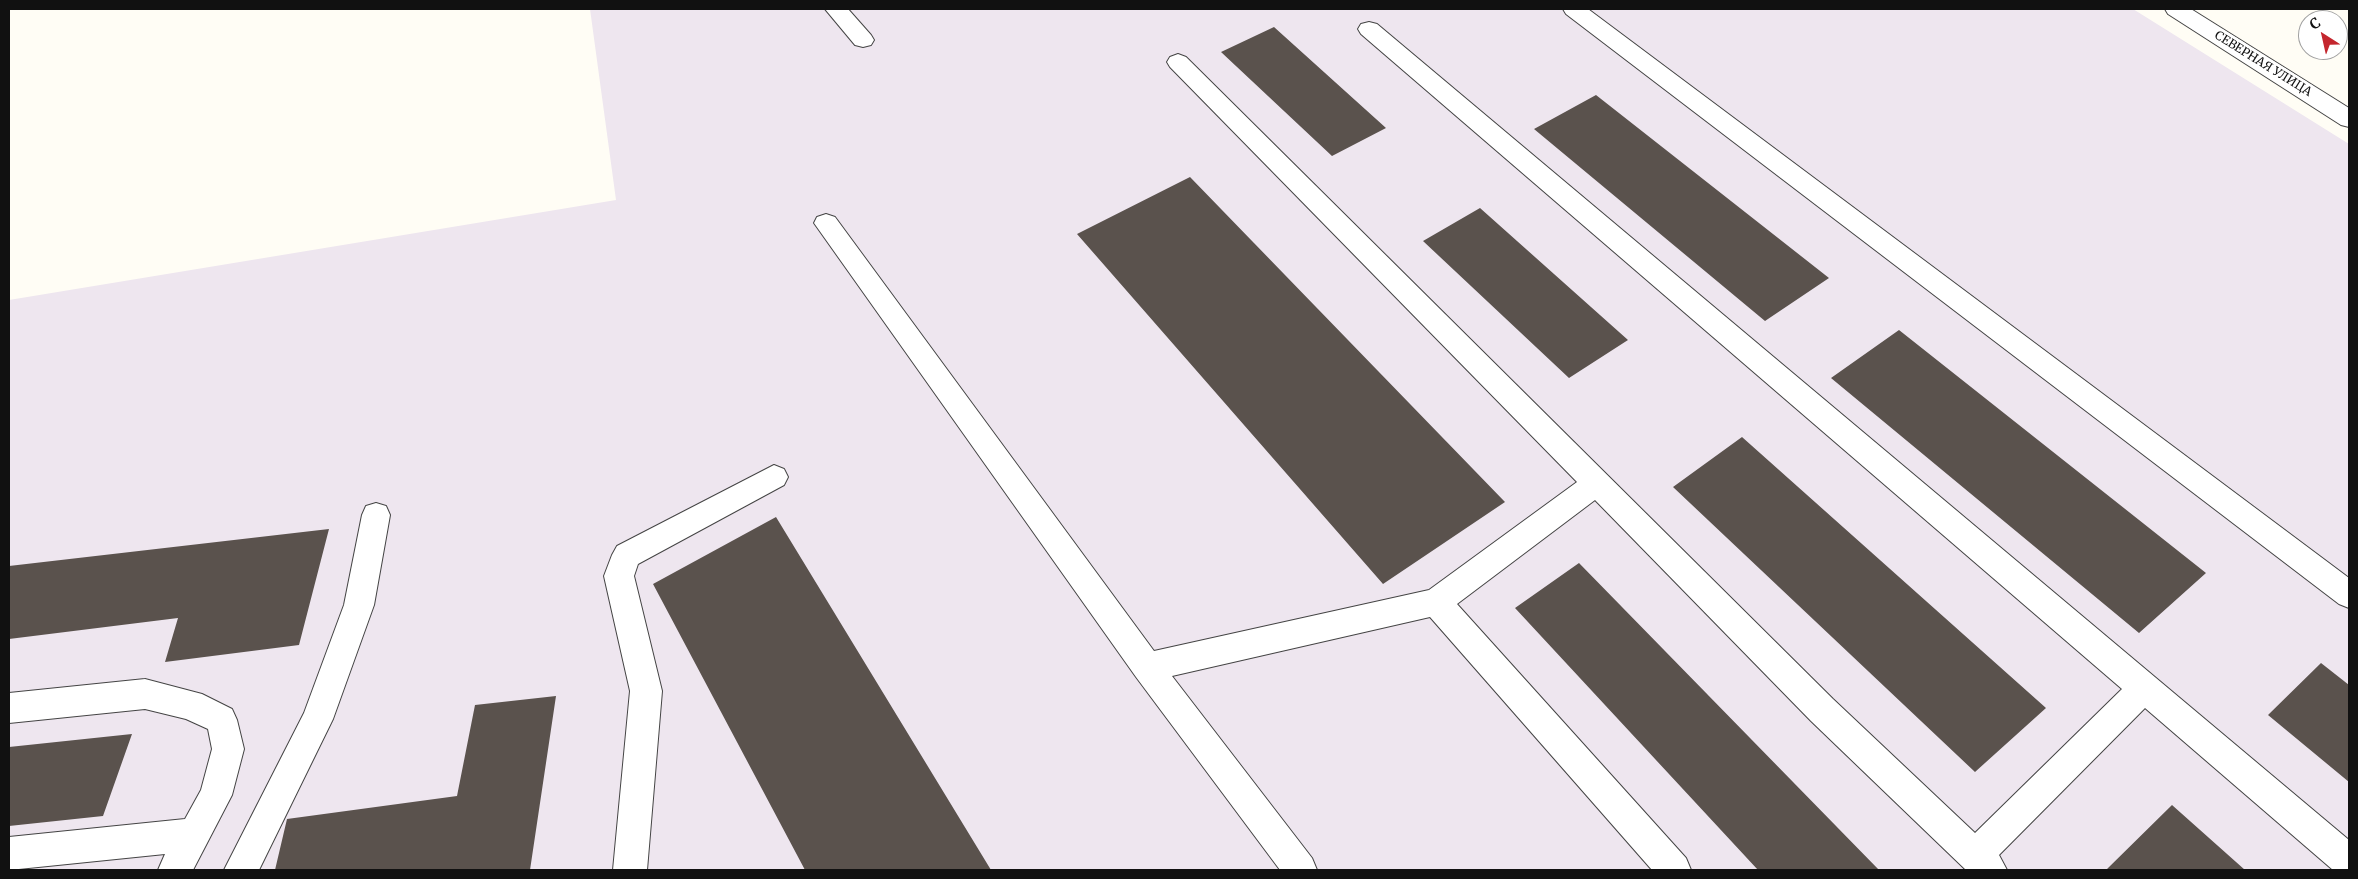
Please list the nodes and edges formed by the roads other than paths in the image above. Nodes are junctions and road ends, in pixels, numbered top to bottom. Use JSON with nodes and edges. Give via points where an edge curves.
{"nodes":[{"id":1,"x":836,"y":9,"type":"edge"},
{"id":2,"x":1574,"y":9,"type":"edge"},
{"id":3,"x":2176,"y":9,"type":"edge"},
{"id":4,"x":1369,"y":29,"type":"dead end"},
{"id":5,"x":863,"y":40,"type":"dead end"},
{"id":6,"x":1178,"y":62,"type":"dead end"},
{"id":7,"x":2349,"y":119,"type":"edge"},
{"id":8,"x":826,"y":223,"type":"dead end"},
{"id":9,"x":774,"y":476,"type":"dead end"},
{"id":10,"x":1597,"y":483,"type":"junction"},
{"id":11,"x":376,"y":515,"type":"dead end"},
{"id":12,"x":2349,"y":595,"type":"edge"},
{"id":13,"x":1436,"y":602,"type":"junction"},
{"id":14,"x":1147,"y":667,"type":"junction"},
{"id":15,"x":2144,"y":688,"type":"junction"},
{"id":16,"x":9,"y":708,"type":"edge"},
{"id":17,"x":194,"y":835,"type":"junction"},
{"id":18,"x":9,"y":854,"type":"edge"},
{"id":19,"x":2349,"y":862,"type":"edge"},
{"id":20,"x":1982,"y":863,"type":"edge"},
{"id":21,"x":175,"y":870,"type":"edge"},
{"id":22,"x":241,"y":870,"type":"edge"},
{"id":23,"x":630,"y":870,"type":"edge"},
{"id":24,"x":1300,"y":870,"type":"edge"},
{"id":25,"x":1674,"y":870,"type":"edge"}],
"edges":[{"from":1,"to":5,"type":"street"},
{"from":2,"to":12,"type":"street"},
{"from":3,"to":7,"type":"street","name":"СЕВЕРНАЯ УЛИЦА"},
{"from":4,"to":15,"type":"street"},
{"from":6,"to":10,"type":"street"},
{"from":8,"to":14,"type":"street"},
{"from":9,"to":23,"type":"street","via":[[627,555],[619,576],[646,691]]},
{"from":10,"to":13,"type":"street"},
{"from":10,"to":20,"type":"street","via":[[1822,710]]},
{"from":11,"to":22,"type":"street","via":[[359,604],[318,719]]},
{"from":13,"to":14,"type":"street"},
{"from":13,"to":25,"type":"street"},
{"from":14,"to":24,"type":"street"},
{"from":15,"to":19,"type":"street"},
{"from":15,"to":20,"type":"street"},
{"from":16,"to":17,"type":"street","via":[[145,694],[192,705],[221,720],[228,749],[216,795]]},
{"from":17,"to":18,"type":"street"},
{"from":17,"to":21,"type":"street"}]}
